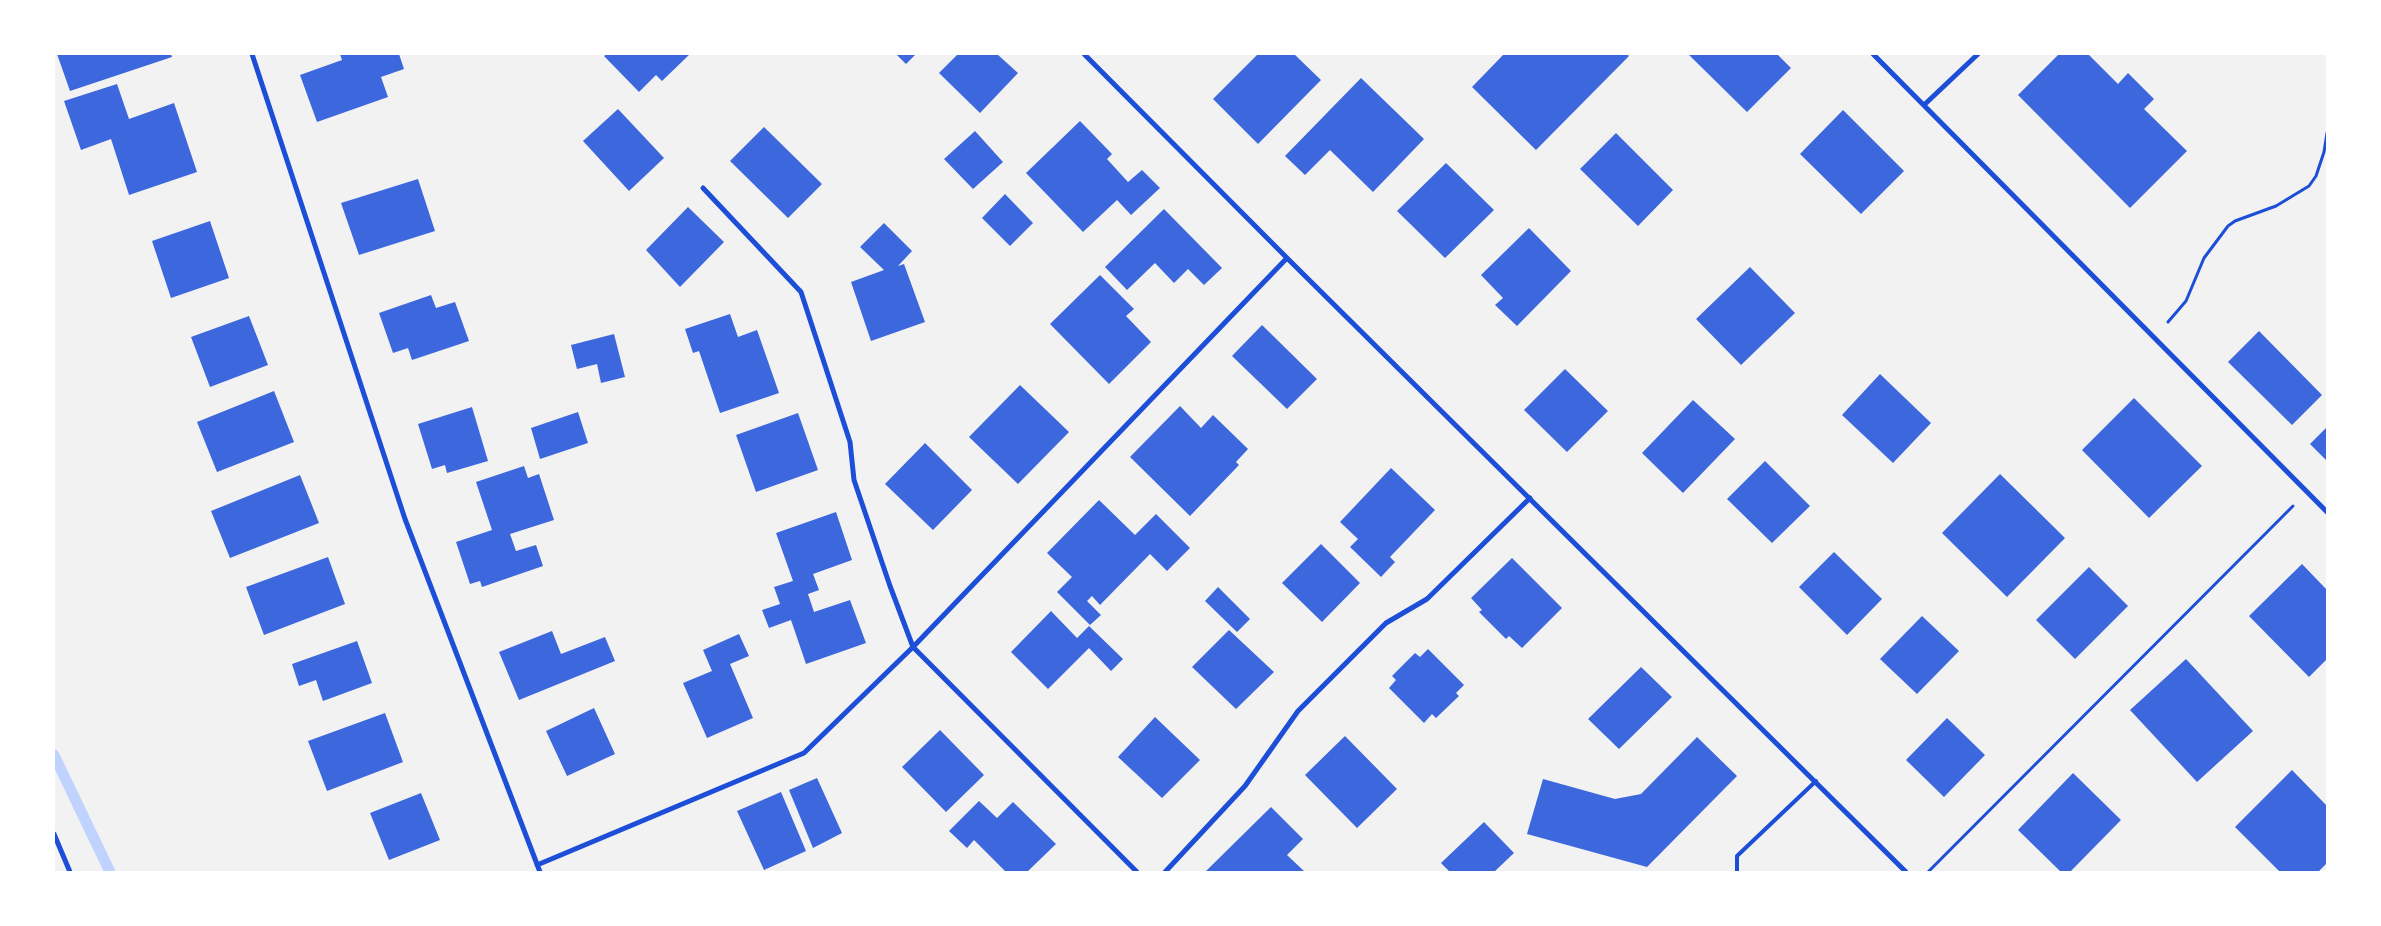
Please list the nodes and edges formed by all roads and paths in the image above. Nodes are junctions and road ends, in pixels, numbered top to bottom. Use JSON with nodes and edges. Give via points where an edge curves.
{"nodes":[{"id":1,"x":252,"y":54,"type":"edge"},
{"id":2,"x":1084,"y":54,"type":"edge"},
{"id":3,"x":1873,"y":54,"type":"edge"},
{"id":4,"x":1978,"y":54,"type":"edge"},
{"id":5,"x":1924,"y":106,"type":"junction"},
{"id":6,"x":2327,"y":133,"type":"edge"},
{"id":7,"x":703,"y":188,"type":"dead end"},
{"id":8,"x":1287,"y":258,"type":"junction"},
{"id":9,"x":2154,"y":337,"type":"junction"},
{"id":10,"x":2308,"y":492,"type":"junction"},
{"id":11,"x":1530,"y":498,"type":"junction"},
{"id":12,"x":2327,"y":512,"type":"edge"},
{"id":13,"x":913,"y":647,"type":"junction"},
{"id":14,"x":1816,"y":781,"type":"junction"},
{"id":15,"x":54,"y":834,"type":"edge"},
{"id":16,"x":537,"y":865,"type":"junction"},
{"id":17,"x":70,"y":872,"type":"edge"},
{"id":18,"x":540,"y":872,"type":"edge"},
{"id":19,"x":1137,"y":872,"type":"edge"},
{"id":20,"x":1164,"y":872,"type":"edge"},
{"id":21,"x":1737,"y":872,"type":"edge"},
{"id":22,"x":1906,"y":872,"type":"edge"},
{"id":23,"x":1928,"y":872,"type":"edge"}],
"edges":[{"from":1,"to":16,"type":"street","via":[[405,519]]},
{"from":2,"to":8,"type":"street"},
{"from":3,"to":5,"type":"street"},
{"from":4,"to":5,"type":"street"},
{"from":5,"to":9,"type":"street"},
{"from":6,"to":9,"type":"path","via":[[2319,168],[2309,186],[2276,206],[2228,226],[2204,258],[2186,301]]},
{"from":7,"to":13,"type":"street","via":[[801,292],[850,442],[854,480]]},
{"from":8,"to":11,"type":"street"},
{"from":8,"to":13,"type":"street"},
{"from":9,"to":10,"type":"street"},
{"from":10,"to":12,"type":"street"},
{"from":10,"to":23,"type":"path"},
{"from":11,"to":14,"type":"street"},
{"from":11,"to":20,"type":"street","via":[[1427,599],[1386,623],[1298,711],[1245,786]]},
{"from":13,"to":16,"type":"street","via":[[804,753]]},
{"from":13,"to":19,"type":"street"},
{"from":14,"to":21,"type":"lane","via":[[1737,856]]},
{"from":14,"to":22,"type":"street"},
{"from":15,"to":17,"type":"street"},
{"from":16,"to":18,"type":"street"}]}
